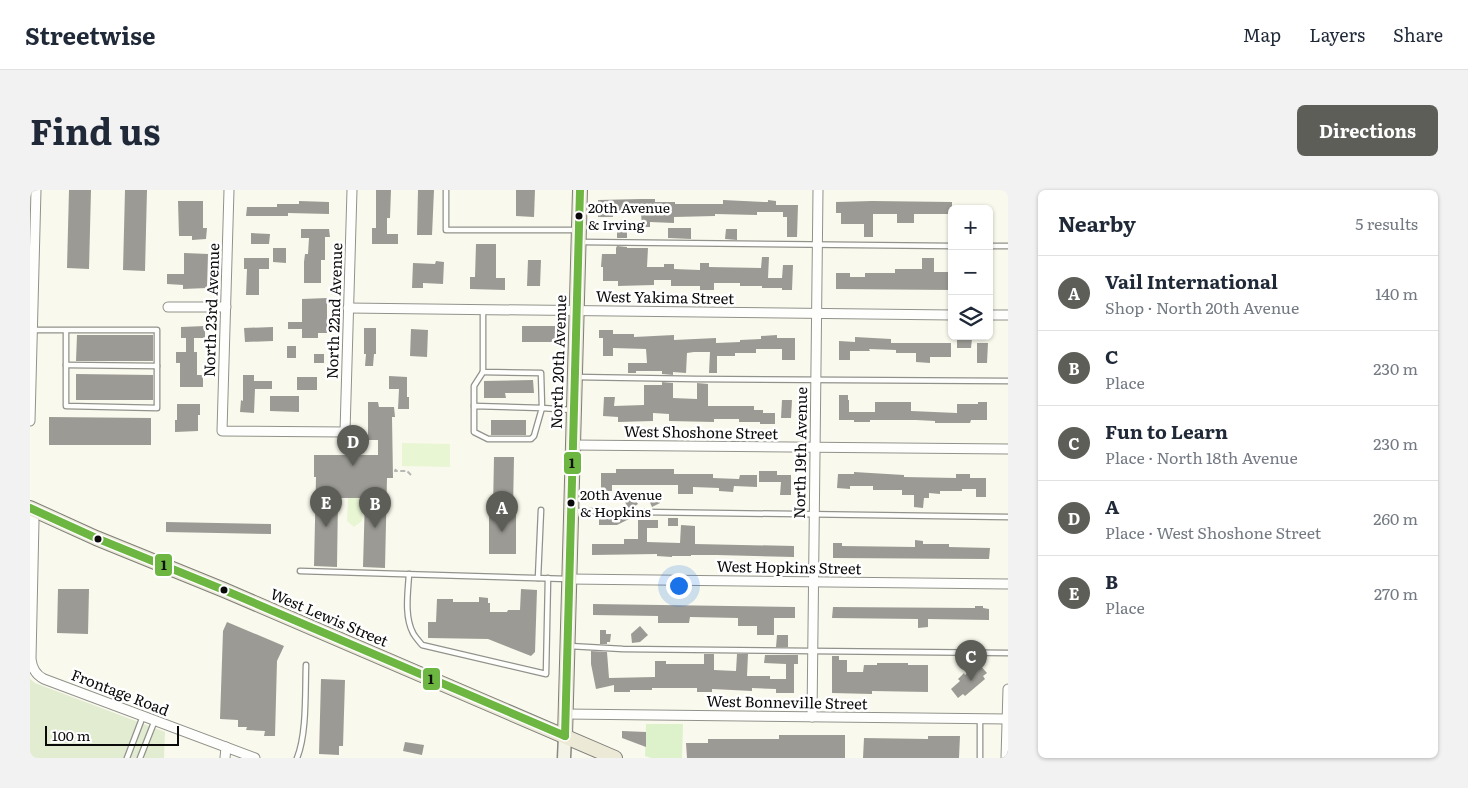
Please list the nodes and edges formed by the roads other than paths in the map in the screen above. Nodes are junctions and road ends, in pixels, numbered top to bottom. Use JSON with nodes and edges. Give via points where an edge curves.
{"nodes":[{"id":1,"x":36,"y":190,"type":"edge"},
{"id":2,"x":229,"y":190,"type":"edge"},
{"id":3,"x":352,"y":190,"type":"edge"},
{"id":4,"x":446,"y":190,"type":"edge"},
{"id":5,"x":580,"y":190,"type":"edge"},
{"id":6,"x":818,"y":190,"type":"edge"},
{"id":7,"x":579,"y":236,"type":"junction"},
{"id":8,"x":817,"y":244,"type":"junction"},
{"id":9,"x":948,"y":246,"type":"edge"},
{"id":10,"x":993,"y":246,"type":"edge"},
{"id":11,"x":1008,"y":246,"type":"edge"},
{"id":12,"x":168,"y":306,"type":"dead end"},
{"id":13,"x":226,"y":307,"type":"junction"},
{"id":14,"x":348,"y":308,"type":"junction"},
{"id":15,"x":483,"y":310,"type":"junction"},
{"id":16,"x":577,"y":311,"type":"junction"},
{"id":17,"x":816,"y":313,"type":"junction"},
{"id":18,"x":948,"y":315,"type":"edge"},
{"id":19,"x":993,"y":315,"type":"edge"},
{"id":20,"x":1008,"y":315,"type":"edge"},
{"id":21,"x":32,"y":330,"type":"junction"},
{"id":22,"x":66,"y":330,"type":"junction"},
{"id":23,"x":66,"y":365,"type":"junction"},
{"id":24,"x":157,"y":366,"type":"junction"},
{"id":25,"x":483,"y":372,"type":"junction"},
{"id":26,"x":575,"y":377,"type":"junction"},
{"id":27,"x":816,"y":380,"type":"junction"},
{"id":28,"x":1008,"y":381,"type":"edge"},
{"id":29,"x":474,"y":406,"type":"junction"},
{"id":30,"x":30,"y":407,"type":"edge"},
{"id":31,"x":542,"y":408,"type":"junction"},
{"id":32,"x":574,"y":410,"type":"junction"},
{"id":33,"x":30,"y":421,"type":"edge"},
{"id":34,"x":345,"y":432,"type":"joint"},
{"id":35,"x":573,"y":445,"type":"junction"},
{"id":36,"x":815,"y":447,"type":"junction"},
{"id":37,"x":1008,"y":449,"type":"edge"},
{"id":38,"x":30,"y":507,"type":"edge"},
{"id":39,"x":541,"y":510,"type":"dead end"},
{"id":40,"x":571,"y":511,"type":"junction"},
{"id":41,"x":814,"y":514,"type":"junction"},
{"id":42,"x":1008,"y":517,"type":"edge"},
{"id":43,"x":300,"y":571,"type":"dead end"},
{"id":44,"x":410,"y":574,"type":"junction"},
{"id":45,"x":31,"y":576,"type":"edge"},
{"id":46,"x":538,"y":578,"type":"junction"},
{"id":47,"x":548,"y":578,"type":"junction"},
{"id":48,"x":569,"y":579,"type":"junction"},
{"id":49,"x":814,"y":582,"type":"junction"},
{"id":50,"x":1008,"y":584,"type":"edge"},
{"id":51,"x":567,"y":646,"type":"junction"},
{"id":52,"x":813,"y":651,"type":"junction"},
{"id":53,"x":1008,"y":653,"type":"edge"},
{"id":54,"x":306,"y":665,"type":"dead end"},
{"id":55,"x":1008,"y":689,"type":"edge"},
{"id":56,"x":565,"y":714,"type":"junction"},
{"id":57,"x":143,"y":716,"type":"junction"},
{"id":58,"x":812,"y":717,"type":"junction"},
{"id":59,"x":980,"y":719,"type":"junction"},
{"id":60,"x":1008,"y":719,"type":"edge"},
{"id":61,"x":154,"y":720,"type":"junction"},
{"id":62,"x":565,"y":736,"type":"junction"},
{"id":63,"x":226,"y":747,"type":"junction"},
{"id":64,"x":127,"y":758,"type":"edge"},
{"id":65,"x":140,"y":758,"type":"edge"},
{"id":66,"x":226,"y":758,"type":"edge"},
{"id":67,"x":255,"y":758,"type":"edge"},
{"id":68,"x":297,"y":758,"type":"edge"},
{"id":69,"x":564,"y":758,"type":"edge"},
{"id":70,"x":615,"y":758,"type":"edge"},
{"id":71,"x":980,"y":758,"type":"edge"},
{"id":72,"x":1006,"y":758,"type":"edge"}],
"edges":[{"from":1,"to":21,"type":"street"},
{"from":2,"to":13,"type":"street","name":"North 23rd Avenue"},
{"from":3,"to":14,"type":"street","name":"North 22nd Avenue"},
{"from":4,"to":7,"type":"lane","via":[[446,230]]},
{"from":5,"to":7,"type":"main road","name":"North 20th Avenue"},
{"from":6,"to":8,"type":"street","name":"North 19th Avenue"},
{"from":7,"to":8,"type":"lane"},
{"from":7,"to":16,"type":"main road","name":"North 20th Avenue"},
{"from":8,"to":9,"type":"lane"},
{"from":8,"to":17,"type":"street","name":"North 19th Avenue"},
{"from":10,"to":11,"type":"lane"},
{"from":12,"to":13,"type":"street"},
{"from":13,"to":34,"type":"street","name":"North 23rd Avenue","via":[[222,431]]},
{"from":14,"to":15,"type":"street","name":"West Yakima Street"},
{"from":14,"to":34,"type":"street","name":"North 22nd Avenue"},
{"from":15,"to":16,"type":"street","name":"West Yakima Street"},
{"from":15,"to":25,"type":"lane"},
{"from":16,"to":17,"type":"street","name":"West Yakima Street"},
{"from":16,"to":26,"type":"main road","name":"North 20th Avenue"},
{"from":17,"to":18,"type":"street","name":"West Yakima Street"},
{"from":17,"to":27,"type":"street","name":"North 19th Avenue"},
{"from":19,"to":20,"type":"street"},
{"from":21,"to":22,"type":"lane"},
{"from":21,"to":30,"type":"street"},
{"from":22,"to":23,"type":"lane"},
{"from":22,"to":24,"type":"lane","via":[[157,330]]},
{"from":23,"to":24,"type":"lane"},
{"from":23,"to":24,"type":"lane","via":[[66,406],[157,408]]},
{"from":25,"to":29,"type":"lane","via":[[474,386]]},
{"from":25,"to":31,"type":"lane","via":[[541,373]]},
{"from":26,"to":27,"type":"lane"},
{"from":26,"to":32,"type":"main road","name":"North 20th Avenue"},
{"from":27,"to":28,"type":"lane"},
{"from":27,"to":36,"type":"street","name":"North 19th Avenue"},
{"from":29,"to":31,"type":"lane"},
{"from":29,"to":31,"type":"lane","via":[[474,432],[488,439],[531,439]]},
{"from":30,"to":33,"type":"street"},
{"from":31,"to":32,"type":"lane"},
{"from":32,"to":35,"type":"main road","name":"North 20th Avenue"},
{"from":35,"to":36,"type":"street","name":"West Shoshone Street"},
{"from":35,"to":40,"type":"main road","name":"North 20th Avenue"},
{"from":36,"to":37,"type":"street","name":"West Shoshone Street"},
{"from":36,"to":41,"type":"street","name":"North 19th Avenue"},
{"from":38,"to":45,"type":"street","via":[[34,521]]},
{"from":38,"to":62,"type":"main road","name":"West Lewis Street","via":[[96,538]]},
{"from":39,"to":46,"type":"lane"},
{"from":40,"to":41,"type":"lane"},
{"from":40,"to":48,"type":"main road","name":"North 20th Avenue"},
{"from":41,"to":42,"type":"lane"},
{"from":41,"to":49,"type":"street","name":"North 19th Avenue"},
{"from":43,"to":44,"type":"lane"},
{"from":44,"to":46,"type":"lane"},
{"from":44,"to":47,"type":"lane","via":[[408,618],[412,632],[422,645],[546,674]]},
{"from":45,"to":57,"type":"street","name":"Frontage Road","via":[[31,665],[34,670],[44,679]]},
{"from":46,"to":47,"type":"lane"},
{"from":47,"to":48,"type":"lane"},
{"from":48,"to":49,"type":"street","name":"West Hopkins Street"},
{"from":48,"to":51,"type":"main road","name":"North 20th Avenue"},
{"from":49,"to":50,"type":"street","name":"West Hopkins Street"},
{"from":49,"to":52,"type":"street","name":"North 19th Avenue"},
{"from":51,"to":52,"type":"lane"},
{"from":51,"to":56,"type":"main road","name":"North 20th Avenue"},
{"from":52,"to":53,"type":"lane"},
{"from":52,"to":58,"type":"street","name":"North 19th Avenue"},
{"from":54,"to":68,"type":"lane","via":[[303,734]]},
{"from":55,"to":60,"type":"street"},
{"from":56,"to":58,"type":"street","name":"West Bonneville Street"},
{"from":56,"to":62,"type":"main road","name":"North 20th Avenue"},
{"from":57,"to":61,"type":"street","name":"Frontage Road"},
{"from":57,"to":64,"type":"lane"},
{"from":58,"to":59,"type":"street","name":"West Bonneville Street"},
{"from":59,"to":60,"type":"street","name":"West Bonneville Street"},
{"from":59,"to":71,"type":"lane"},
{"from":60,"to":72,"type":"street"},
{"from":61,"to":63,"type":"street","name":"Frontage Road"},
{"from":61,"to":65,"type":"lane"},
{"from":62,"to":69,"type":"main road"},
{"from":62,"to":70,"type":"main road","name":"West Lewis Street"},
{"from":63,"to":66,"type":"street"},
{"from":63,"to":67,"type":"street","name":"Frontage Road"}]}
